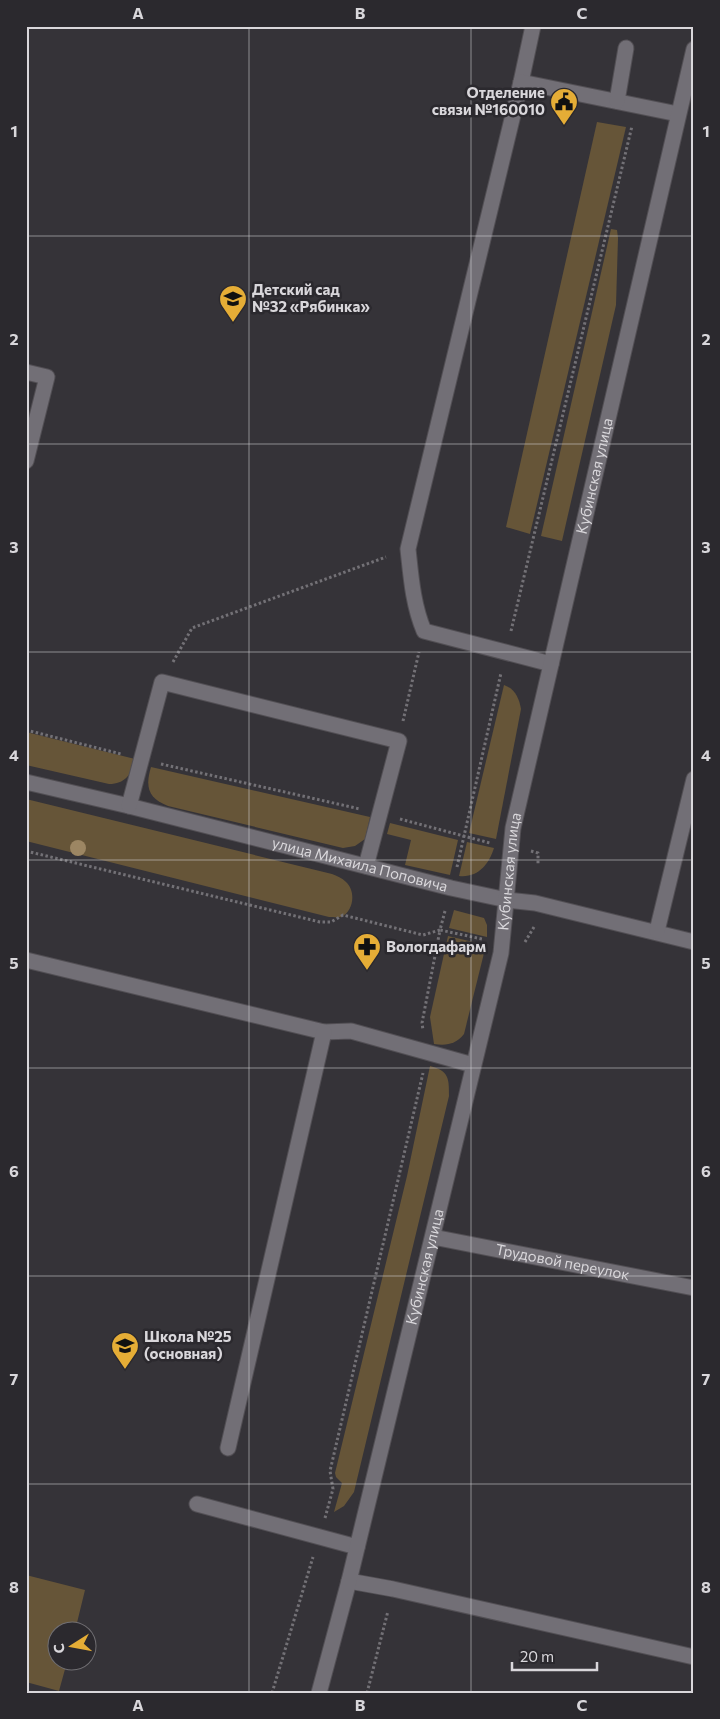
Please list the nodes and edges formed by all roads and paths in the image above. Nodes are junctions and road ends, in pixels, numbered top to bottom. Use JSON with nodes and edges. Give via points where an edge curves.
{"nodes":[{"id":1,"x":533,"y":26,"type":"edge"},
{"id":2,"x":626,"y":48,"type":"dead end"},
{"id":3,"x":694,"y":49,"type":"edge"},
{"id":4,"x":521,"y":82,"type":"junction"},
{"id":5,"x":617,"y":101,"type":"junction"},
{"id":6,"x":637,"y":106,"type":"junction"},
{"id":7,"x":678,"y":114,"type":"junction"},
{"id":8,"x":26,"y":372,"type":"edge"},
{"id":9,"x":26,"y":461,"type":"edge"},
{"id":10,"x":408,"y":549,"type":"junction"},
{"id":11,"x":424,"y":630,"type":"junction"},
{"id":12,"x":506,"y":652,"type":"junction"},
{"id":13,"x":551,"y":664,"type":"junction"},
{"id":14,"x":162,"y":682,"type":"junction"},
{"id":15,"x":26,"y":730,"type":"edge"},
{"id":16,"x":399,"y":741,"type":"junction"},
{"id":17,"x":141,"y":760,"type":"junction"},
{"id":18,"x":694,"y":779,"type":"edge"},
{"id":19,"x":26,"y":782,"type":"edge"},
{"id":20,"x":129,"y":806,"type":"junction"},
{"id":21,"x":380,"y":814,"type":"junction"},
{"id":22,"x":464,"y":836,"type":"junction"},
{"id":23,"x":496,"y":844,"type":"dead end"},
{"id":24,"x":26,"y":851,"type":"edge"},
{"id":25,"x":530,"y":851,"type":"dead end"},
{"id":26,"x":538,"y":865,"type":"dead end"},
{"id":27,"x":366,"y":866,"type":"junction"},
{"id":28,"x":456,"y":870,"type":"dead end"},
{"id":29,"x":507,"y":900,"type":"junction"},
{"id":30,"x":445,"y":911,"type":"dead end"},
{"id":31,"x":534,"y":927,"type":"dead end"},
{"id":32,"x":440,"y":930,"type":"junction"},
{"id":33,"x":657,"y":931,"type":"junction"},
{"id":34,"x":485,"y":940,"type":"dead end"},
{"id":35,"x":694,"y":942,"type":"edge"},
{"id":36,"x":522,"y":947,"type":"dead end"},
{"id":37,"x":26,"y":960,"type":"edge"},
{"id":38,"x":324,"y":1032,"type":"junction"},
{"id":39,"x":426,"y":1052,"type":"junction"},
{"id":40,"x":473,"y":1065,"type":"junction"},
{"id":41,"x":433,"y":1237,"type":"junction"},
{"id":42,"x":694,"y":1288,"type":"edge"},
{"id":43,"x":228,"y":1448,"type":"dead end"},
{"id":44,"x":197,"y":1504,"type":"dead end"},
{"id":45,"x":319,"y":1536,"type":"junction"},
{"id":46,"x":357,"y":1547,"type":"junction"},
{"id":47,"x":349,"y":1581,"type":"junction"},
{"id":48,"x":393,"y":1589,"type":"junction"},
{"id":49,"x":694,"y":1657,"type":"edge"},
{"id":50,"x":272,"y":1693,"type":"edge"},
{"id":51,"x":319,"y":1693,"type":"edge"},
{"id":52,"x":367,"y":1693,"type":"edge"}],
"edges":[{"from":1,"to":4,"type":"street"},
{"from":2,"to":5,"type":"street"},
{"from":3,"to":7,"type":"street","name":"Кубинская улица"},
{"from":4,"to":5,"type":"street"},
{"from":4,"to":10,"type":"street"},
{"from":5,"to":6,"type":"street"},
{"from":6,"to":7,"type":"street"},
{"from":6,"to":12,"type":"path"},
{"from":7,"to":13,"type":"street","name":"Кубинская улица"},
{"from":8,"to":9,"type":"street","via":[[46,377]]},
{"from":10,"to":11,"type":"street","via":[[412,590]]},
{"from":10,"to":14,"type":"path","via":[[192,628]]},
{"from":11,"to":12,"type":"street"},
{"from":11,"to":16,"type":"path"},
{"from":12,"to":13,"type":"street"},
{"from":12,"to":22,"type":"path"},
{"from":13,"to":29,"type":"street","name":"Кубинская улица","via":[[514,828]]},
{"from":14,"to":16,"type":"street"},
{"from":14,"to":17,"type":"street"},
{"from":15,"to":17,"type":"path"},
{"from":16,"to":21,"type":"street"},
{"from":17,"to":20,"type":"street"},
{"from":17,"to":21,"type":"path"},
{"from":18,"to":33,"type":"street"},
{"from":19,"to":20,"type":"street","name":"улица Михаила Поповича"},
{"from":20,"to":27,"type":"street","name":"улица Михаила Поповича"},
{"from":21,"to":22,"type":"path"},
{"from":21,"to":27,"type":"street"},
{"from":22,"to":23,"type":"path"},
{"from":22,"to":28,"type":"path"},
{"from":24,"to":32,"type":"path","via":[[320,922],[331,922],[343,915],[423,935]]},
{"from":25,"to":26,"type":"path","via":[[538,853]]},
{"from":27,"to":29,"type":"street","name":"улица Михаила Поповича"},
{"from":29,"to":33,"type":"street","name":"улица Михаила Поповича","via":[[535,903]]},
{"from":29,"to":40,"type":"street","name":"Кубинская улица","via":[[501,953]]},
{"from":30,"to":32,"type":"path"},
{"from":31,"to":36,"type":"path"},
{"from":32,"to":34,"type":"path"},
{"from":32,"to":39,"type":"path","via":[[422,1023]]},
{"from":33,"to":35,"type":"street","name":"улица Михаила Поповича"},
{"from":37,"to":38,"type":"street"},
{"from":38,"to":39,"type":"street","via":[[351,1031]]},
{"from":38,"to":43,"type":"street"},
{"from":39,"to":40,"type":"street"},
{"from":39,"to":45,"type":"path","via":[[425,1068],[330,1471],[333,1489]]},
{"from":40,"to":41,"type":"street","name":"Кубинская улица"},
{"from":41,"to":42,"type":"street","name":"Трудовой переулок"},
{"from":41,"to":46,"type":"street","name":"Кубинская улица"},
{"from":44,"to":45,"type":"street"},
{"from":45,"to":46,"type":"street"},
{"from":45,"to":50,"type":"path"},
{"from":46,"to":47,"type":"street","name":"Кубинская улица"},
{"from":47,"to":48,"type":"street"},
{"from":47,"to":51,"type":"street","name":"Кубинская улица"},
{"from":48,"to":49,"type":"street"},
{"from":48,"to":52,"type":"path"}]}
